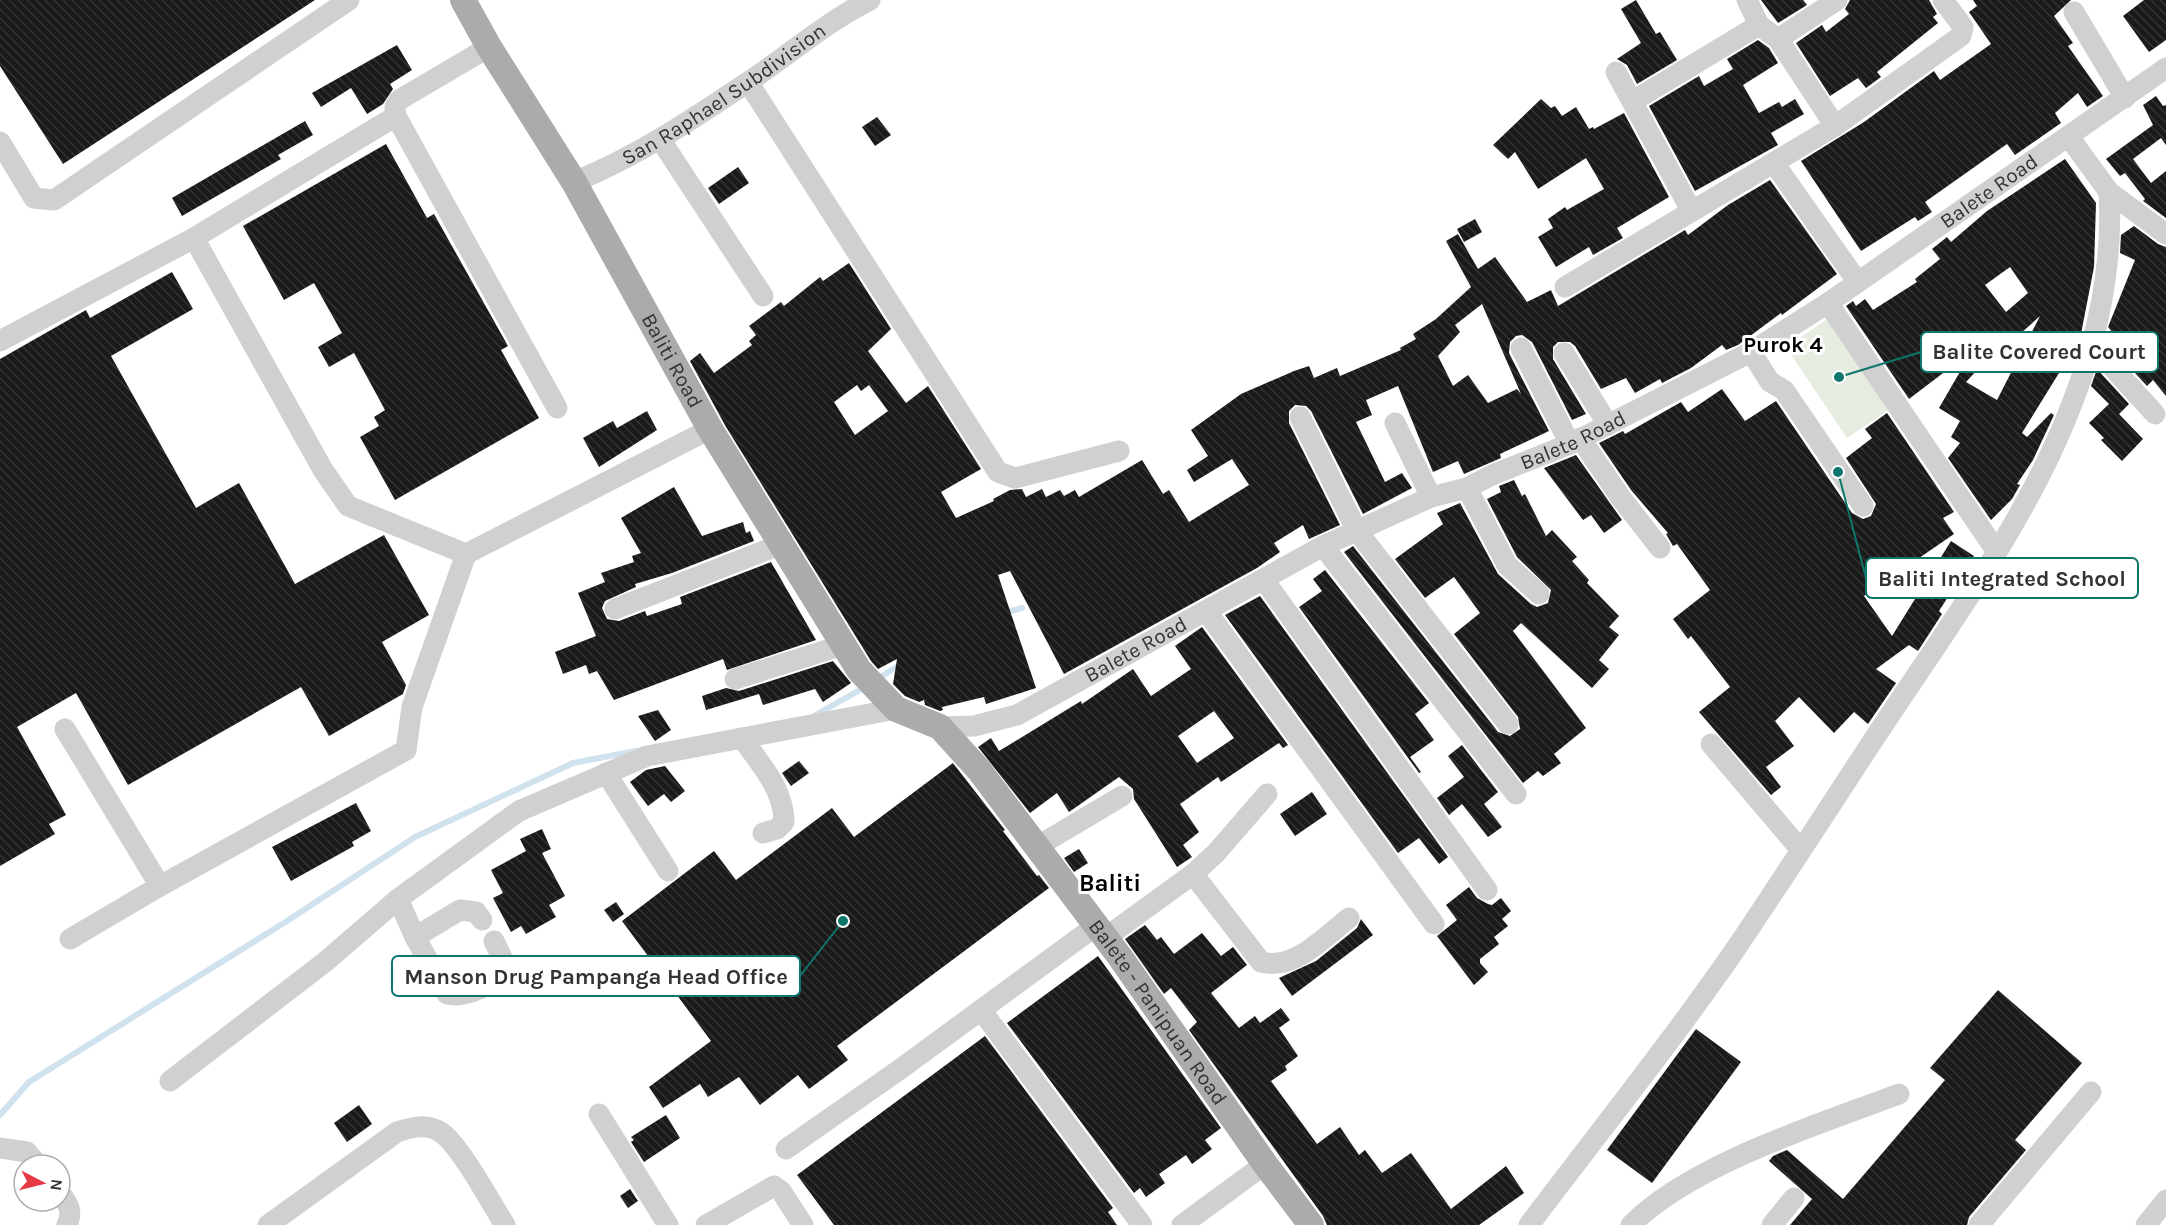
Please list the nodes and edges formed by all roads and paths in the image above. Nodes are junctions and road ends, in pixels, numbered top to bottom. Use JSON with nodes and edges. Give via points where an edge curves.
{"nodes":[{"id":1,"x":350,"y":0,"type":"edge"},
{"id":2,"x":463,"y":0,"type":"edge"},
{"id":3,"x":870,"y":0,"type":"edge"},
{"id":4,"x":1747,"y":0,"type":"edge"},
{"id":5,"x":1837,"y":0,"type":"edge"},
{"id":6,"x":1942,"y":0,"type":"edge"},
{"id":7,"x":2074,"y":12,"type":"dead end"},
{"id":8,"x":1759,"y":25,"type":"junction"},
{"id":9,"x":1778,"y":39,"type":"junction"},
{"id":10,"x":489,"y":47,"type":"junction"},
{"id":11,"x":2166,"y":68,"type":"edge"},
{"id":12,"x":1616,"y":72,"type":"dead end"},
{"id":13,"x":748,"y":82,"type":"junction"},
{"id":14,"x":2125,"y":98,"type":"junction"},
{"id":15,"x":1633,"y":101,"type":"junction"},
{"id":16,"x":396,"y":116,"type":"junction"},
{"id":17,"x":1835,"y":126,"type":"junction"},
{"id":18,"x":2069,"y":137,"type":"junction"},
{"id":19,"x":660,"y":139,"type":"junction"},
{"id":20,"x":0,"y":142,"type":"edge"},
{"id":21,"x":1774,"y":163,"type":"junction"},
{"id":22,"x":574,"y":182,"type":"junction"},
{"id":23,"x":2109,"y":192,"type":"junction"},
{"id":24,"x":1691,"y":210,"type":"junction"},
{"id":25,"x":2166,"y":234,"type":"edge"},
{"id":26,"x":194,"y":238,"type":"junction"},
{"id":27,"x":1857,"y":281,"type":"junction"},
{"id":28,"x":1565,"y":287,"type":"dead end"},
{"id":29,"x":763,"y":296,"type":"dead end"},
{"id":30,"x":1828,"y":303,"type":"junction"},
{"id":31,"x":0,"y":341,"type":"edge"},
{"id":32,"x":2093,"y":346,"type":"junction"},
{"id":33,"x":1521,"y":348,"type":"dead end"},
{"id":34,"x":1751,"y":352,"type":"junction"},
{"id":35,"x":1564,"y":353,"type":"dead end"},
{"id":36,"x":557,"y":408,"type":"dead end"},
{"id":37,"x":2155,"y":414,"type":"dead end"},
{"id":38,"x":1300,"y":417,"type":"dead end"},
{"id":39,"x":1395,"y":423,"type":"dead end"},
{"id":40,"x":1608,"y":425,"type":"junction"},
{"id":41,"x":710,"y":429,"type":"junction"},
{"id":42,"x":1575,"y":441,"type":"junction"},
{"id":43,"x":1119,"y":451,"type":"dead end"},
{"id":44,"x":1467,"y":488,"type":"junction"},
{"id":45,"x":1431,"y":497,"type":"junction"},
{"id":46,"x":1863,"y":506,"type":"dead end"},
{"id":47,"x":1357,"y":531,"type":"junction"},
{"id":48,"x":782,"y":544,"type":"junction"},
{"id":49,"x":1323,"y":546,"type":"junction"},
{"id":50,"x":1660,"y":548,"type":"dead end"},
{"id":51,"x":1997,"y":552,"type":"junction"},
{"id":52,"x":466,"y":554,"type":"junction"},
{"id":53,"x":1264,"y":580,"type":"junction"},
{"id":54,"x":1539,"y":594,"type":"dead end"},
{"id":55,"x":615,"y":609,"type":"dead end"},
{"id":56,"x":1207,"y":612,"type":"junction"},
{"id":57,"x":843,"y":645,"type":"junction"},
{"id":58,"x":735,"y":679,"type":"dead end"},
{"id":59,"x":890,"y":704,"type":"junction"},
{"id":60,"x":1508,"y":724,"type":"dead end"},
{"id":61,"x":940,"y":727,"type":"junction"},
{"id":62,"x":65,"y":729,"type":"dead end"},
{"id":63,"x":742,"y":738,"type":"junction"},
{"id":64,"x":1711,"y":744,"type":"dead end"},
{"id":65,"x":606,"y":773,"type":"junction"},
{"id":66,"x":1267,"y":794,"type":"dead end"},
{"id":67,"x":1515,"y":794,"type":"dead end"},
{"id":68,"x":1122,"y":796,"type":"dead end"},
{"id":69,"x":763,"y":833,"type":"dead end"},
{"id":70,"x":1038,"y":846,"type":"junction"},
{"id":71,"x":1801,"y":850,"type":"junction"},
{"id":72,"x":668,"y":871,"type":"dead end"},
{"id":73,"x":1193,"y":874,"type":"junction"},
{"id":74,"x":160,"y":886,"type":"junction"},
{"id":75,"x":1487,"y":890,"type":"dead end"},
{"id":76,"x":398,"y":899,"type":"junction"},
{"id":77,"x":1349,"y":918,"type":"dead end"},
{"id":78,"x":482,"y":920,"type":"dead end"},
{"id":79,"x":1434,"y":924,"type":"dead end"},
{"id":80,"x":1101,"y":932,"type":"junction"},
{"id":81,"x":415,"y":937,"type":"junction"},
{"id":82,"x":70,"y":939,"type":"dead end"},
{"id":83,"x":494,"y":941,"type":"dead end"},
{"id":84,"x":981,"y":1010,"type":"junction"},
{"id":85,"x":170,"y":1081,"type":"dead end"},
{"id":86,"x":2091,"y":1092,"type":"dead end"},
{"id":87,"x":1899,"y":1094,"type":"dead end"},
{"id":88,"x":599,"y":1114,"type":"dead end"},
{"id":89,"x":0,"y":1148,"type":"edge"},
{"id":90,"x":786,"y":1149,"type":"dead end"},
{"id":91,"x":28,"y":1153,"type":"edge"},
{"id":92,"x":1265,"y":1164,"type":"junction"},
{"id":93,"x":1794,"y":1198,"type":"dead end"},
{"id":94,"x":2166,"y":1200,"type":"edge"},
{"id":95,"x":268,"y":1225,"type":"edge"},
{"id":96,"x":505,"y":1225,"type":"edge"},
{"id":97,"x":668,"y":1225,"type":"edge"},
{"id":98,"x":706,"y":1225,"type":"edge"},
{"id":99,"x":803,"y":1225,"type":"edge"},
{"id":100,"x":1142,"y":1225,"type":"edge"},
{"id":101,"x":1182,"y":1225,"type":"edge"},
{"id":102,"x":1311,"y":1225,"type":"edge"},
{"id":103,"x":1529,"y":1225,"type":"edge"},
{"id":104,"x":1630,"y":1225,"type":"edge"},
{"id":105,"x":1772,"y":1225,"type":"edge"},
{"id":106,"x":1978,"y":1225,"type":"edge"},
{"id":107,"x":2146,"y":1225,"type":"edge"}],
"edges":[{"from":1,"to":20,"type":"street","via":[[54,200],[34,198]]},
{"from":2,"to":10,"type":"main road","name":"Baliti Road"},
{"from":3,"to":13,"type":"street","name":"San Raphael Subdivision","via":[[847,11]]},
{"from":4,"to":8,"type":"street"},
{"from":5,"to":9,"type":"street"},
{"from":6,"to":17,"type":"street","via":[[1964,27],[1961,36]]},
{"from":7,"to":14,"type":"street"},
{"from":8,"to":9,"type":"street"},
{"from":8,"to":15,"type":"street"},
{"from":9,"to":17,"type":"street"},
{"from":10,"to":16,"type":"street","via":[[399,100]]},
{"from":10,"to":22,"type":"main road","name":"Baliti Road"},
{"from":11,"to":14,"type":"street","name":"Balete Road"},
{"from":12,"to":15,"type":"street"},
{"from":13,"to":19,"type":"street","name":"San Raphael Subdivision"},
{"from":13,"to":43,"type":"street","via":[[998,472],[1015,478]]},
{"from":14,"to":18,"type":"street","name":"Balete Road"},
{"from":15,"to":24,"type":"street"},
{"from":16,"to":26,"type":"street"},
{"from":16,"to":36,"type":"street"},
{"from":17,"to":21,"type":"street"},
{"from":18,"to":23,"type":"street"},
{"from":18,"to":27,"type":"street","name":"Balete Road"},
{"from":19,"to":22,"type":"street","name":"San Raphael Subdivision","via":[[605,170]]},
{"from":19,"to":29,"type":"street"},
{"from":21,"to":24,"type":"street"},
{"from":21,"to":27,"type":"street"},
{"from":22,"to":41,"type":"main road","name":"Baliti Road"},
{"from":23,"to":25,"type":"street"},
{"from":23,"to":32,"type":"street","via":[[2110,240]]},
{"from":24,"to":28,"type":"street"},
{"from":26,"to":31,"type":"street"},
{"from":26,"to":52,"type":"street","via":[[323,470],[348,506]]},
{"from":27,"to":30,"type":"street","name":"Balete Road"},
{"from":30,"to":34,"type":"street","name":"Balete Road"},
{"from":30,"to":51,"type":"street"},
{"from":32,"to":37,"type":"street"},
{"from":32,"to":51,"type":"street","via":[[2053,447]]},
{"from":33,"to":42,"type":"street"},
{"from":34,"to":40,"type":"street","name":"Balete Road"},
{"from":34,"to":46,"type":"street","via":[[1770,382],[1784,390]]},
{"from":35,"to":40,"type":"street"},
{"from":38,"to":47,"type":"street"},
{"from":39,"to":45,"type":"street"},
{"from":40,"to":42,"type":"street","name":"Balete Road"},
{"from":41,"to":48,"type":"main road","name":"Baliti Road"},
{"from":41,"to":52,"type":"street"},
{"from":42,"to":44,"type":"street","name":"Balete Road"},
{"from":42,"to":50,"type":"street"},
{"from":44,"to":45,"type":"street","name":"Balete Road"},
{"from":44,"to":54,"type":"street","via":[[1507,565]]},
{"from":45,"to":47,"type":"street","name":"Balete Road"},
{"from":47,"to":49,"type":"street","name":"Balete Road"},
{"from":47,"to":60,"type":"street"},
{"from":48,"to":55,"type":"street"},
{"from":48,"to":57,"type":"main road","name":"Baliti Road"},
{"from":49,"to":53,"type":"street","name":"Balete Road"},
{"from":49,"to":67,"type":"street"},
{"from":51,"to":71,"type":"street"},
{"from":52,"to":74,"type":"street","via":[[412,707],[406,750]]},
{"from":53,"to":56,"type":"street","name":"Balete Road"},
{"from":53,"to":75,"type":"street"},
{"from":56,"to":61,"type":"street","name":"Balete Road","via":[[1017,715],[974,726]]},
{"from":56,"to":79,"type":"street"},
{"from":57,"to":58,"type":"street"},
{"from":57,"to":59,"type":"main road","name":"Baliti Road","via":[[859,670]]},
{"from":59,"to":61,"type":"main road","name":"Balete - Panipuan Road"},
{"from":59,"to":63,"type":"street"},
{"from":61,"to":70,"type":"main road","name":"Balete - Panipuan Road"},
{"from":62,"to":74,"type":"street"},
{"from":63,"to":65,"type":"street","via":[[647,756]]},
{"from":63,"to":69,"type":"street","via":[[779,791],[784,808],[784,822]]},
{"from":64,"to":71,"type":"street"},
{"from":65,"to":72,"type":"street"},
{"from":65,"to":76,"type":"street","via":[[519,811]]},
{"from":66,"to":73,"type":"street"},
{"from":68,"to":70,"type":"street"},
{"from":70,"to":80,"type":"main road","name":"Balete - Panipuan Road"},
{"from":71,"to":103,"type":"street","via":[[1738,945]]},
{"from":73,"to":77,"type":"street","via":[[1261,962],[1295,960]]},
{"from":73,"to":80,"type":"street"},
{"from":74,"to":82,"type":"street"},
{"from":76,"to":81,"type":"street"},
{"from":76,"to":85,"type":"street","via":[[325,962]]},
{"from":78,"to":81,"type":"street","via":[[476,912],[460,910]]},
{"from":80,"to":84,"type":"street"},
{"from":80,"to":92,"type":"main road","name":"Balete - Panipuan Road"},
{"from":81,"to":83,"type":"street","via":[[447,994],[455,996],[465,995],[503,971],[505,964]]},
{"from":84,"to":90,"type":"street"},
{"from":84,"to":100,"type":"street"},
{"from":86,"to":106,"type":"street"},
{"from":87,"to":104,"type":"street","via":[[1730,1162],[1644,1211]]},
{"from":88,"to":97,"type":"street"},
{"from":89,"to":91,"type":"street"},
{"from":92,"to":101,"type":"street"},
{"from":92,"to":102,"type":"main road","name":"Balete - Panipuan Road"},
{"from":93,"to":105,"type":"street"},
{"from":94,"to":107,"type":"street"},
{"from":95,"to":96,"type":"street","via":[[397,1132],[415,1126],[442,1133],[453,1145]]},
{"from":98,"to":99,"type":"street","via":[[774,1186]]}]}
